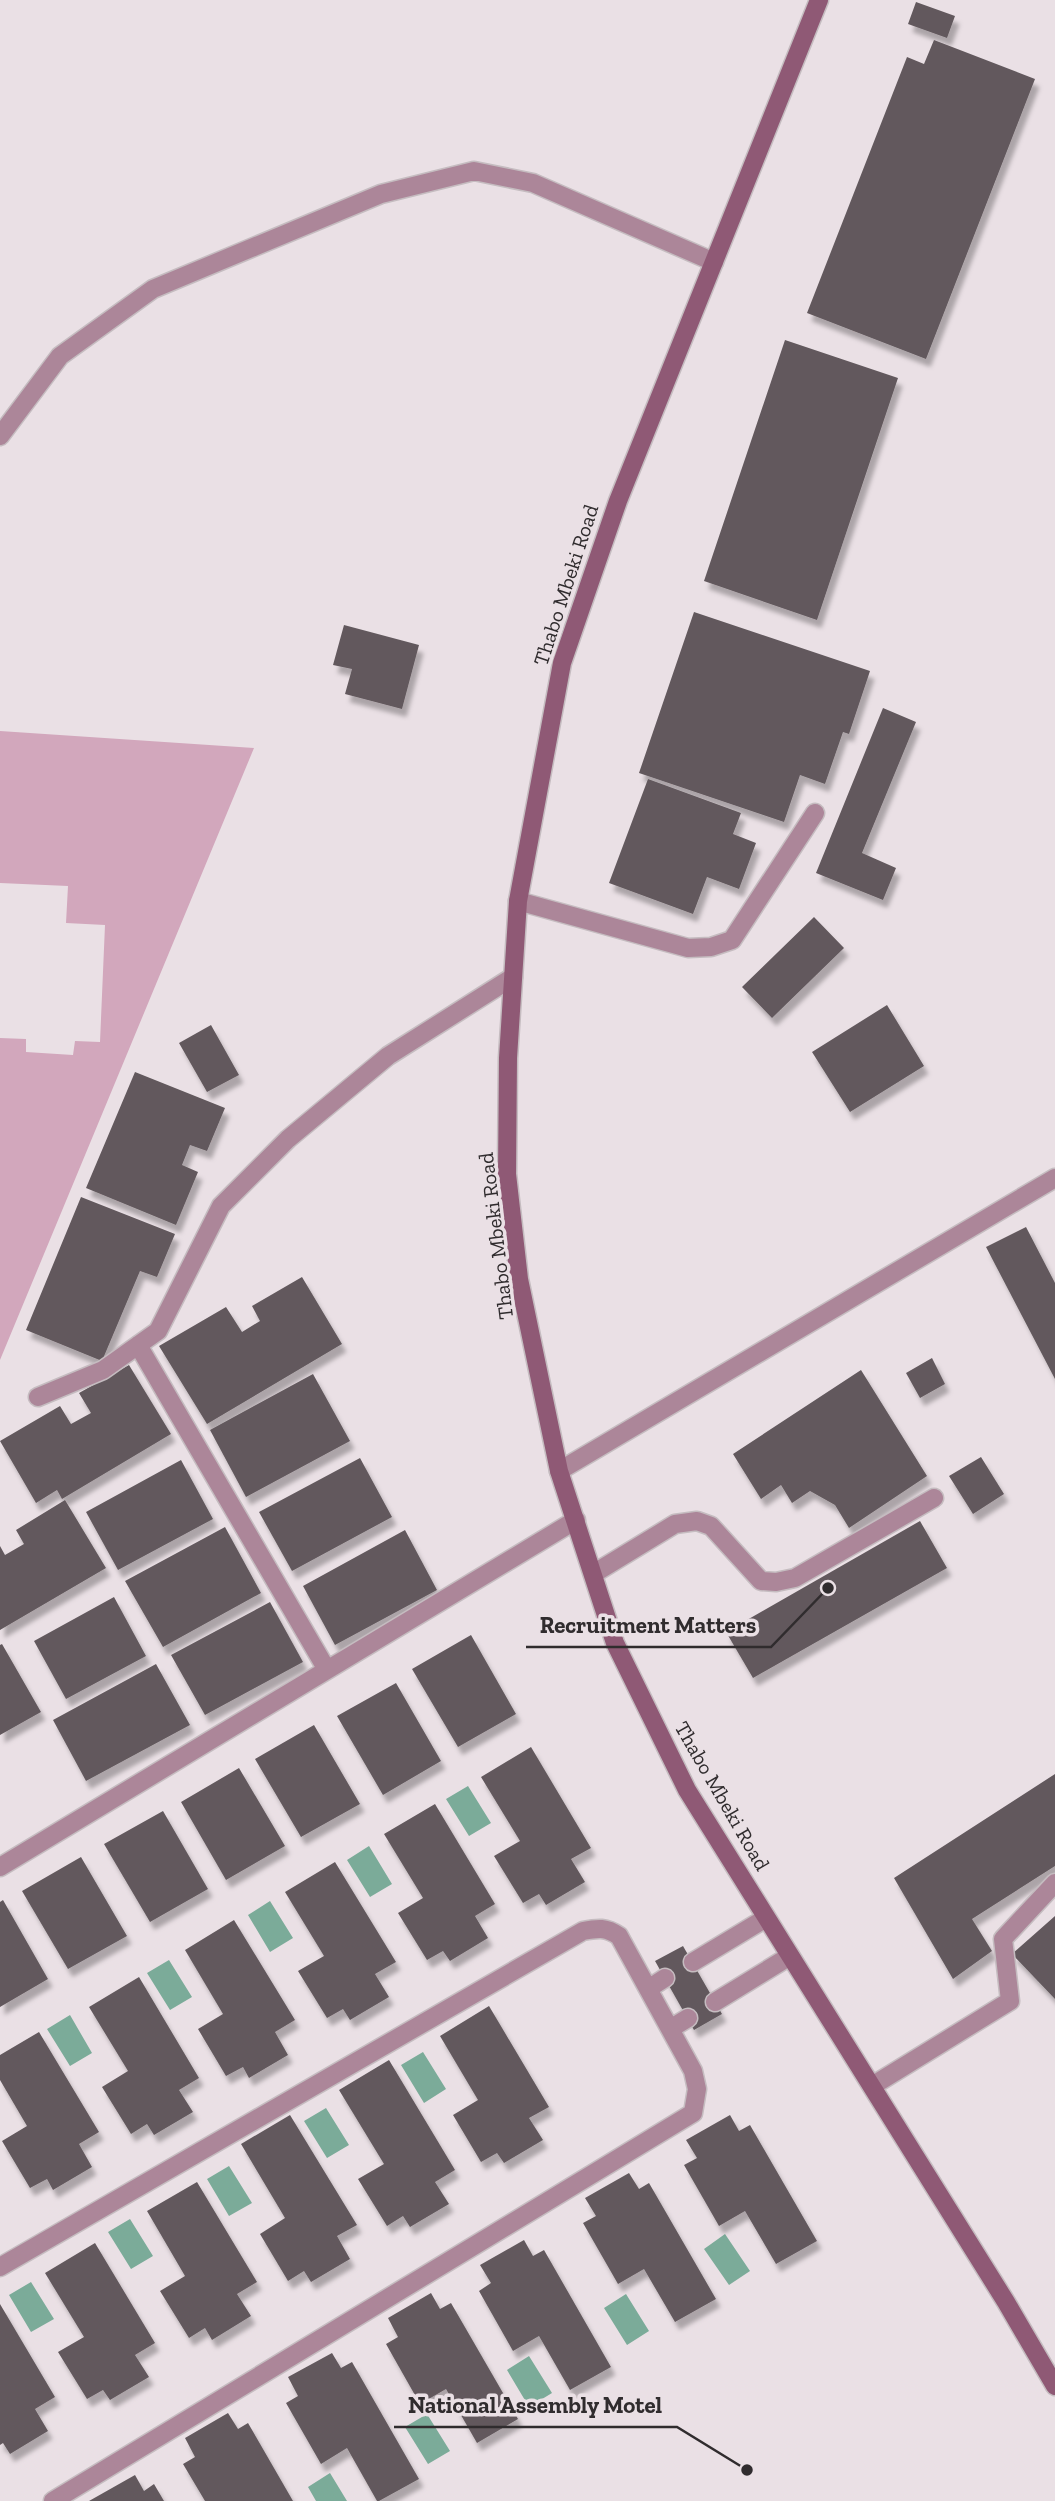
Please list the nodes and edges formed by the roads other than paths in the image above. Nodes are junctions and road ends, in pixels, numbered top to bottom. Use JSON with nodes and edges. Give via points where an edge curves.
{"nodes":[{"id":1,"x":819,"y":0,"type":"edge"},
{"id":2,"x":714,"y":262,"type":"junction"},
{"id":3,"x":0,"y":436,"type":"edge"},
{"id":4,"x":815,"y":813,"type":"dead end"},
{"id":5,"x":518,"y":901,"type":"junction"},
{"id":6,"x":513,"y":977,"type":"junction"},
{"id":7,"x":1055,"y":1178,"type":"edge"},
{"id":8,"x":138,"y":1345,"type":"junction"},
{"id":9,"x":38,"y":1397,"type":"dead end"},
{"id":10,"x":559,"y":1471,"type":"junction"},
{"id":11,"x":934,"y":1498,"type":"dead end"},
{"id":12,"x":576,"y":1520,"type":"junction"},
{"id":13,"x":593,"y":1574,"type":"junction"},
{"id":14,"x":327,"y":1670,"type":"junction"},
{"id":15,"x":0,"y":1867,"type":"edge"},
{"id":16,"x":1055,"y":1883,"type":"edge"},
{"id":17,"x":766,"y":1918,"type":"junction"},
{"id":18,"x":790,"y":1956,"type":"junction"},
{"id":19,"x":692,"y":1962,"type":"dead end"},
{"id":20,"x":665,"y":1978,"type":"dead end"},
{"id":21,"x":648,"y":1989,"type":"junction"},
{"id":22,"x":715,"y":2002,"type":"dead end"},
{"id":23,"x":688,"y":2018,"type":"dead end"},
{"id":24,"x":670,"y":2029,"type":"junction"},
{"id":25,"x":872,"y":2086,"type":"junction"},
{"id":26,"x":0,"y":2267,"type":"edge"},
{"id":27,"x":1055,"y":2386,"type":"edge"},
{"id":28,"x":53,"y":2501,"type":"edge"}],
"edges":[{"from":1,"to":2,"type":"main road","name":"Thabo Mbeki Road"},
{"from":2,"to":3,"type":"lane","via":[[533,183],[474,171],[460,174],[381,194],[153,289],[60,356]]},
{"from":2,"to":5,"type":"main road","name":"Thabo Mbeki Road","via":[[618,501],[562,663]]},
{"from":4,"to":5,"type":"lane","via":[[732,940],[710,947],[688,948]]},
{"from":5,"to":6,"type":"main road","name":"Thabo Mbeki Road"},
{"from":6,"to":8,"type":"lane","via":[[388,1056],[288,1139],[221,1206],[158,1331]]},
{"from":6,"to":10,"type":"main road","name":"Thabo Mbeki Road","via":[[507,1174],[519,1279]]},
{"from":7,"to":10,"type":"lane"},
{"from":8,"to":9,"type":"lane","via":[[103,1370]]},
{"from":8,"to":14,"type":"lane"},
{"from":10,"to":12,"type":"main road","name":"Thabo Mbeki Road"},
{"from":11,"to":13,"type":"lane","via":[[795,1578],[761,1581],[710,1526],[697,1521],[675,1524]]},
{"from":12,"to":13,"type":"main road","name":"Thabo Mbeki Road"},
{"from":12,"to":14,"type":"lane"},
{"from":13,"to":17,"type":"main road","name":"Thabo Mbeki Road","via":[[615,1643],[687,1790]]},
{"from":14,"to":15,"type":"lane"},
{"from":16,"to":25,"type":"lane","via":[[1003,1939],[1010,2001]]},
{"from":17,"to":18,"type":"main road","name":"Thabo Mbeki Road"},
{"from":17,"to":19,"type":"lane"},
{"from":18,"to":22,"type":"lane"},
{"from":18,"to":25,"type":"main road","name":"Thabo Mbeki Road"},
{"from":20,"to":21,"type":"lane"},
{"from":21,"to":24,"type":"lane"},
{"from":21,"to":26,"type":"lane","via":[[619,1936],[610,1929],[583,1931]]},
{"from":23,"to":24,"type":"lane"},
{"from":24,"to":28,"type":"lane","via":[[698,2089],[692,2113]]},
{"from":25,"to":27,"type":"main road","name":"Thabo Mbeki Road"}]}
